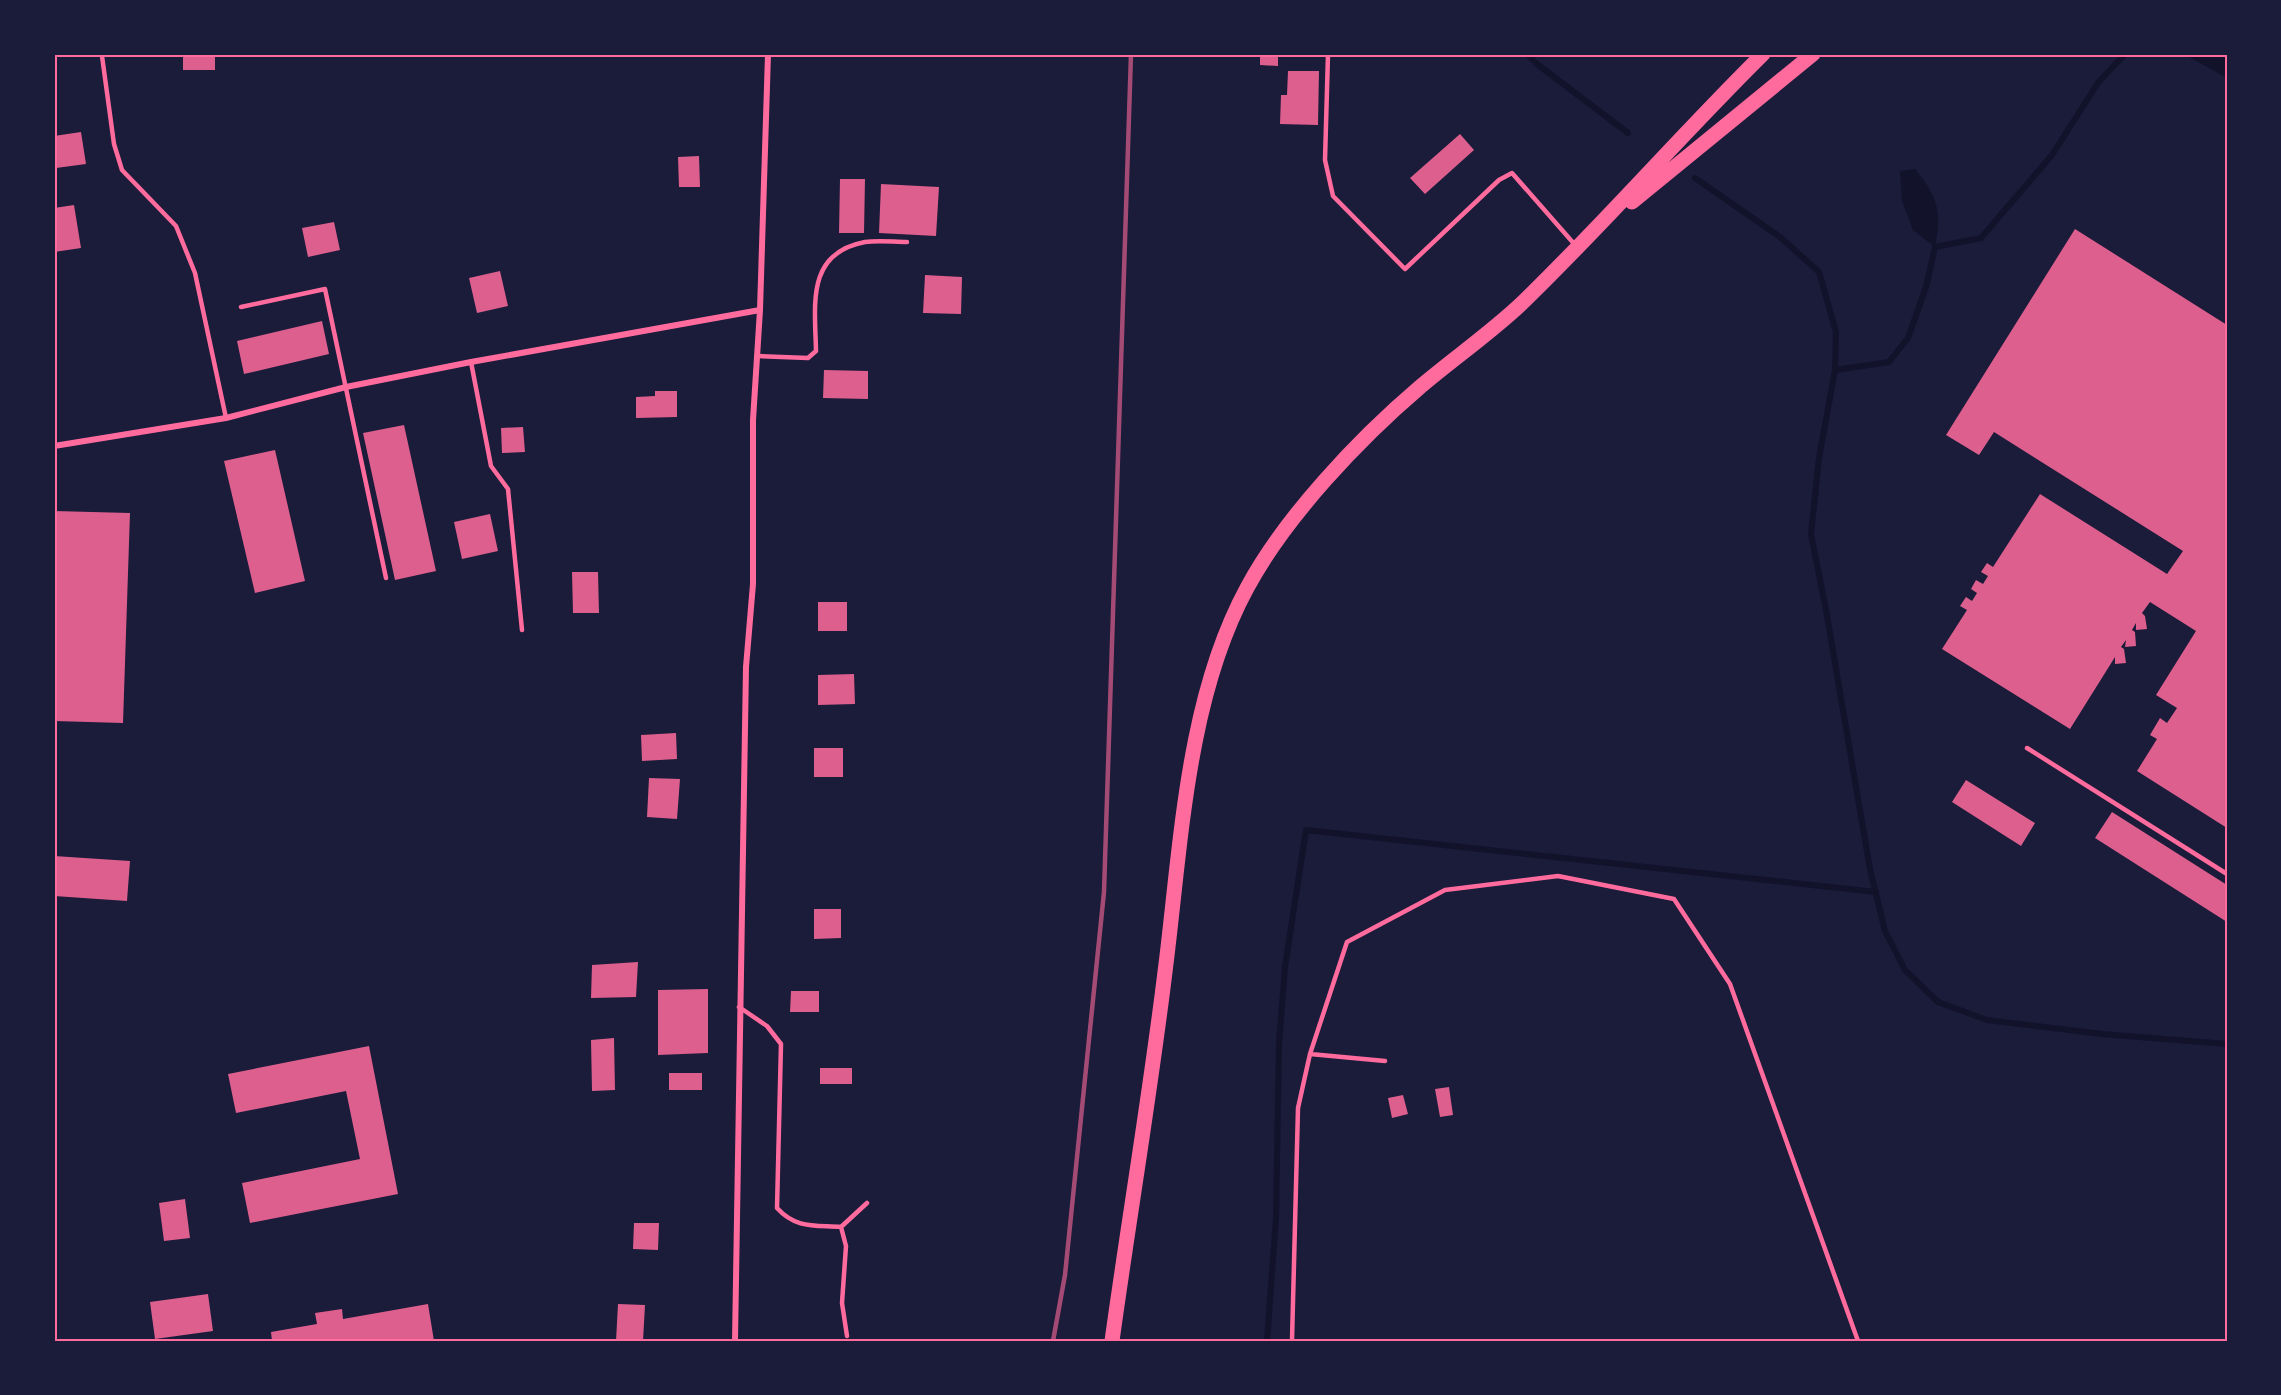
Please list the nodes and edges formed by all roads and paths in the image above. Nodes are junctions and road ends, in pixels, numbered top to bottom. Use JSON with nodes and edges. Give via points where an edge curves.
{"nodes":[{"id":1,"x":768,"y":54,"type":"edge"},
{"id":2,"x":1328,"y":54,"type":"edge"},
{"id":3,"x":1763,"y":54,"type":"edge"},
{"id":4,"x":1813,"y":54,"type":"edge"},
{"id":5,"x":102,"y":56,"type":"dead end"},
{"id":6,"x":907,"y":242,"type":"dead end"},
{"id":7,"x":1583,"y":243,"type":"junction"},
{"id":8,"x":241,"y":307,"type":"dead end"},
{"id":9,"x":760,"y":309,"type":"junction"},
{"id":10,"x":758,"y":356,"type":"junction"},
{"id":11,"x":471,"y":362,"type":"junction"},
{"id":12,"x":346,"y":387,"type":"junction"},
{"id":13,"x":226,"y":418,"type":"junction"},
{"id":14,"x":54,"y":447,"type":"edge"},
{"id":15,"x":386,"y":578,"type":"dead end"},
{"id":16,"x":522,"y":630,"type":"dead end"},
{"id":17,"x":2027,"y":748,"type":"dead end"},
{"id":18,"x":2227,"y":874,"type":"edge"},
{"id":19,"x":739,"y":1007,"type":"junction"},
{"id":20,"x":1310,"y":1054,"type":"junction"},
{"id":21,"x":1385,"y":1061,"type":"dead end"},
{"id":22,"x":867,"y":1203,"type":"dead end"},
{"id":23,"x":841,"y":1227,"type":"junction"},
{"id":24,"x":847,"y":1336,"type":"dead end"},
{"id":25,"x":735,"y":1341,"type":"edge"},
{"id":26,"x":1112,"y":1341,"type":"edge"},
{"id":27,"x":1292,"y":1341,"type":"edge"},
{"id":28,"x":1858,"y":1341,"type":"edge"}],
"edges":[{"from":1,"to":9,"type":"street"},
{"from":2,"to":7,"type":"lane","via":[[1325,160],[1333,196],[1405,269],[1512,173]]},
{"from":3,"to":7,"type":"main road"},
{"from":4,"to":7,"type":"main road"},
{"from":5,"to":13,"type":"lane","via":[[114,144],[122,170],[176,226],[195,273]]},
{"from":6,"to":10,"type":"lane","via":[[867,242],[847,247],[828,260],[818,279],[816,351],[808,358]]},
{"from":7,"to":26,"type":"main road","via":[[1515,309],[1362,441],[1284,532],[1248,587],[1218,652],[1195,746]]},
{"from":8,"to":12,"type":"lane","via":[[325,289]]},
{"from":9,"to":10,"type":"street"},
{"from":9,"to":11,"type":"street"},
{"from":10,"to":19,"type":"street","via":[[753,420],[753,584],[746,667]]},
{"from":11,"to":12,"type":"street"},
{"from":11,"to":16,"type":"lane","via":[[491,466],[508,489]]},
{"from":12,"to":13,"type":"street"},
{"from":12,"to":15,"type":"lane"},
{"from":13,"to":14,"type":"street"},
{"from":17,"to":18,"type":"lane"},
{"from":19,"to":23,"type":"lane","via":[[767,1026],[781,1044],[777,1208],[799,1224]]},
{"from":19,"to":25,"type":"street"},
{"from":20,"to":21,"type":"lane"},
{"from":20,"to":27,"type":"lane","via":[[1298,1108]]},
{"from":20,"to":28,"type":"lane","via":[[1347,942],[1445,890],[1558,876],[1674,899],[1730,984]]},
{"from":22,"to":23,"type":"lane"},
{"from":23,"to":24,"type":"lane","via":[[846,1246],[842,1303]]}]}
